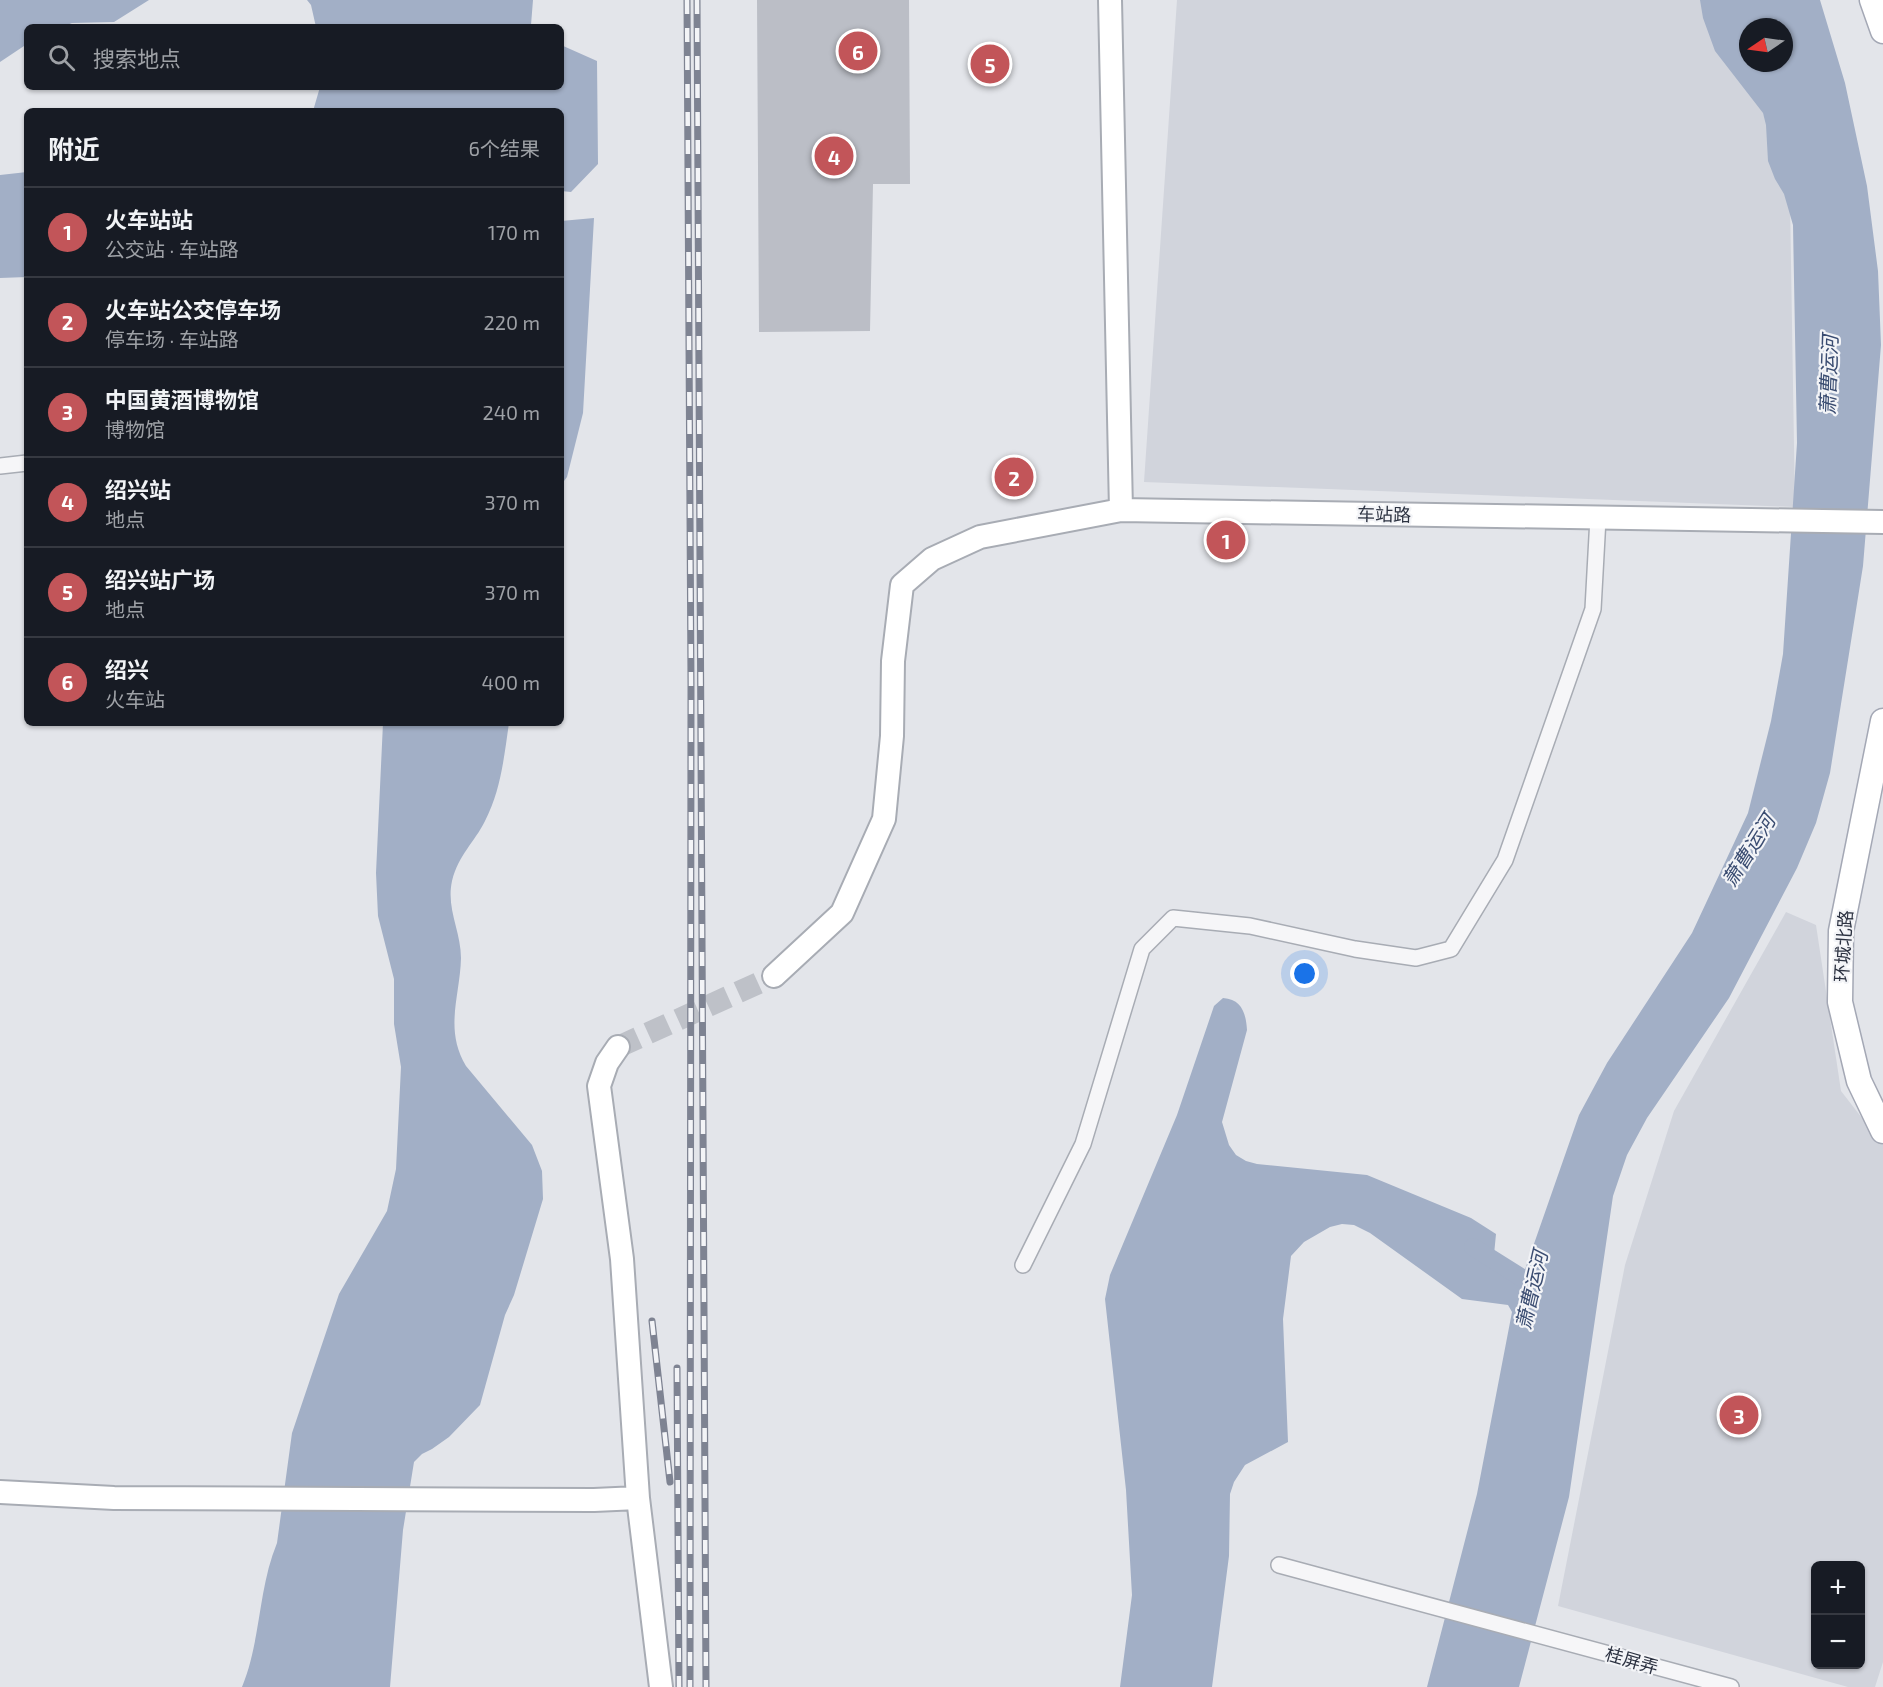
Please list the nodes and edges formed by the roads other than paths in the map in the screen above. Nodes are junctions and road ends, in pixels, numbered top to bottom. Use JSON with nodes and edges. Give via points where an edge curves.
{"nodes":[{"id":1,"x":1110,"y":0,"type":"edge"},
{"id":2,"x":1872,"y":0,"type":"edge"},
{"id":3,"x":1883,"y":31,"type":"edge"},
{"id":4,"x":24,"y":463,"type":"edge"},
{"id":5,"x":0,"y":466,"type":"edge"},
{"id":6,"x":1121,"y":510,"type":"junction"},
{"id":7,"x":1598,"y":518,"type":"junction"},
{"id":8,"x":1883,"y":522,"type":"edge"},
{"id":9,"x":1883,"y":721,"type":"edge"},
{"id":10,"x":1883,"y":777,"type":"edge"},
{"id":11,"x":774,"y":976,"type":"tunnel mouth"},
{"id":12,"x":618,"y":1047,"type":"tunnel mouth"},
{"id":13,"x":1883,"y":1103,"type":"edge"},
{"id":14,"x":1883,"y":1131,"type":"edge"},
{"id":15,"x":1023,"y":1265,"type":"dead end"},
{"id":16,"x":0,"y":1492,"type":"edge"},
{"id":17,"x":638,"y":1498,"type":"junction"},
{"id":18,"x":1279,"y":1565,"type":"dead end"},
{"id":19,"x":661,"y":1687,"type":"edge"},
{"id":20,"x":1731,"y":1687,"type":"edge"}],
"edges":[{"from":1,"to":6,"type":"street"},
{"from":2,"to":3,"type":"main road"},
{"from":4,"to":5,"type":"street"},
{"from":6,"to":7,"type":"street","name":"车站路"},
{"from":6,"to":11,"type":"street","name":"车站路","via":[[980,537],[932,559],[902,585],[893,661],[892,736],[884,819],[842,913]]},
{"from":7,"to":8,"type":"street","name":"车站路"},
{"from":7,"to":15,"type":"street","via":[[1593,609],[1505,860],[1451,949],[1416,958],[1250,926],[1173,918],[1142,949],[1083,1144]]},
{"from":9,"to":14,"type":"main road","name":"环城北路","via":[[1840,932],[1840,1002],[1858,1081]]},
{"from":10,"to":13,"type":"main road","name":"环城北路","via":[[1850,932],[1849,1002],[1868,1076]]},
{"from":12,"to":17,"type":"street","via":[[599,1086],[622,1259]]},
{"from":16,"to":17,"type":"street","via":[[114,1498]]},
{"from":17,"to":19,"type":"street"},
{"from":18,"to":20,"type":"street","name":"桂屏弄"}]}
